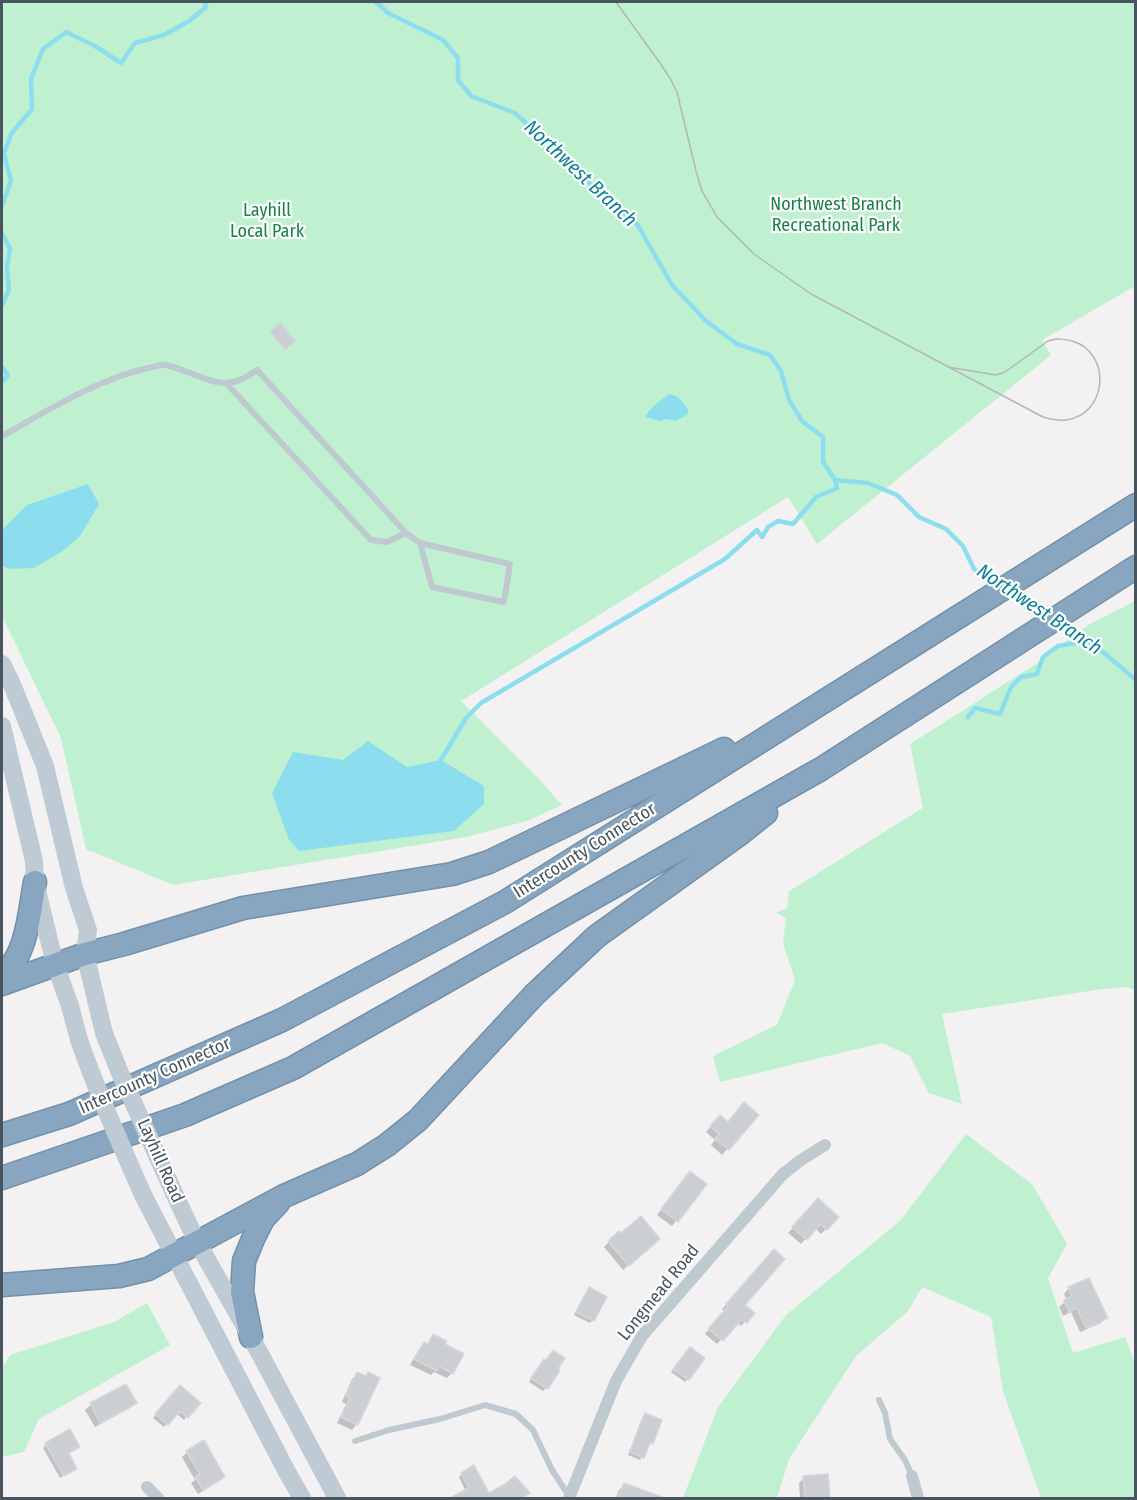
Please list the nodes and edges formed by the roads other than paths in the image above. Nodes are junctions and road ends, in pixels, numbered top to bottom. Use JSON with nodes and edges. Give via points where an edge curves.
{"nodes":[{"id":1,"x":227,"y":384,"type":"junction"},
{"id":2,"x":2,"y":436,"type":"edge"},
{"id":3,"x":1136,"y":505,"type":"edge"},
{"id":4,"x":406,"y":533,"type":"junction"},
{"id":5,"x":420,"y":543,"type":"junction"},
{"id":6,"x":1136,"y":567,"type":"edge"},
{"id":7,"x":2,"y":664,"type":"edge"},
{"id":8,"x":817,"y":705,"type":"junction"},
{"id":9,"x":2,"y":726,"type":"edge"},
{"id":10,"x":821,"y":769,"type":"junction"},
{"id":11,"x":35,"y":882,"type":"junction"},
{"id":12,"x":85,"y":954,"type":"junction"},
{"id":13,"x":56,"y":964,"type":"junction"},
{"id":14,"x":2,"y":974,"type":"edge"},
{"id":15,"x":2,"y":984,"type":"edge"},
{"id":16,"x":2,"y":1135,"type":"edge"},
{"id":17,"x":825,"y":1145,"type":"dead end"},
{"id":18,"x":2,"y":1178,"type":"edge"},
{"id":19,"x":284,"y":1196,"type":"junction"},
{"id":20,"x":197,"y":1242,"type":"junction"},
{"id":21,"x":174,"y":1255,"type":"junction"},
{"id":22,"x":2,"y":1285,"type":"edge"},
{"id":23,"x":251,"y":1337,"type":"junction"},
{"id":24,"x":879,"y":1400,"type":"dead end"},
{"id":25,"x":355,"y":1441,"type":"dead end"},
{"id":26,"x":912,"y":1476,"type":"joint"},
{"id":27,"x":147,"y":1487,"type":"dead end"},
{"id":28,"x":569,"y":1497,"type":"edge"},
{"id":29,"x":158,"y":1498,"type":"edge"},
{"id":30,"x":302,"y":1498,"type":"edge"},
{"id":31,"x":337,"y":1498,"type":"edge"},
{"id":32,"x":918,"y":1498,"type":"edge"}],
"edges":[{"from":1,"to":2,"type":"lane","via":[[165,365],[140,370],[109,379],[69,398]]},
{"from":1,"to":4,"type":"lane","via":[[371,540],[387,542]]},
{"from":1,"to":4,"type":"lane","via":[[257,370]]},
{"from":3,"to":8,"type":"highway","name":"Intercounty Connector"},
{"from":4,"to":5,"type":"lane"},
{"from":5,"to":5,"type":"lane","via":[[510,564],[504,602],[432,587]]},
{"from":6,"to":10,"type":"highway"},
{"from":7,"to":12,"type":"main road","name":"Layhill Road","via":[[45,766],[88,930]]},
{"from":8,"to":12,"type":"highway","via":[[489,862],[452,874],[243,908]]},
{"from":8,"to":16,"type":"highway","name":"Intercounty Connector","via":[[505,902],[282,1020],[69,1114]]},
{"from":9,"to":11,"type":"main road","name":"Layhill Road","via":[[34,861]]},
{"from":10,"to":18,"type":"highway","via":[[293,1068],[185,1114]]},
{"from":10,"to":19,"type":"highway","via":[[741,833],[597,936],[535,994],[418,1120],[387,1146],[357,1164]]},
{"from":11,"to":13,"type":"main road","name":"Layhill Road"},
{"from":11,"to":14,"type":"highway","via":[[26,938],[9,969]]},
{"from":12,"to":13,"type":"highway"},
{"from":12,"to":20,"type":"main road","name":"Layhill Road","bridge":true,"via":[[104,1033]]},
{"from":13,"to":15,"type":"highway"},
{"from":13,"to":21,"type":"main road","name":"Layhill Road","bridge":true,"via":[[106,1112]]},
{"from":17,"to":28,"type":"street","name":"Longmead Road","via":[[783,1174],[642,1336],[616,1380]]},
{"from":19,"to":20,"type":"highway"},
{"from":19,"to":23,"type":"highway","via":[[263,1219],[244,1261],[242,1292]]},
{"from":20,"to":21,"type":"highway"},
{"from":20,"to":23,"type":"main road","name":"Layhill Road"},
{"from":21,"to":22,"type":"highway","via":[[148,1269],[119,1276]]},
{"from":21,"to":30,"type":"main road","name":"Layhill Road"},
{"from":23,"to":31,"type":"main road","name":"Layhill Road"},
{"from":24,"to":26,"type":"lane","via":[[890,1439]]},
{"from":25,"to":28,"type":"lane","via":[[485,1405],[516,1414],[533,1431]]},
{"from":26,"to":32,"type":"street"},
{"from":27,"to":29,"type":"street"}]}
